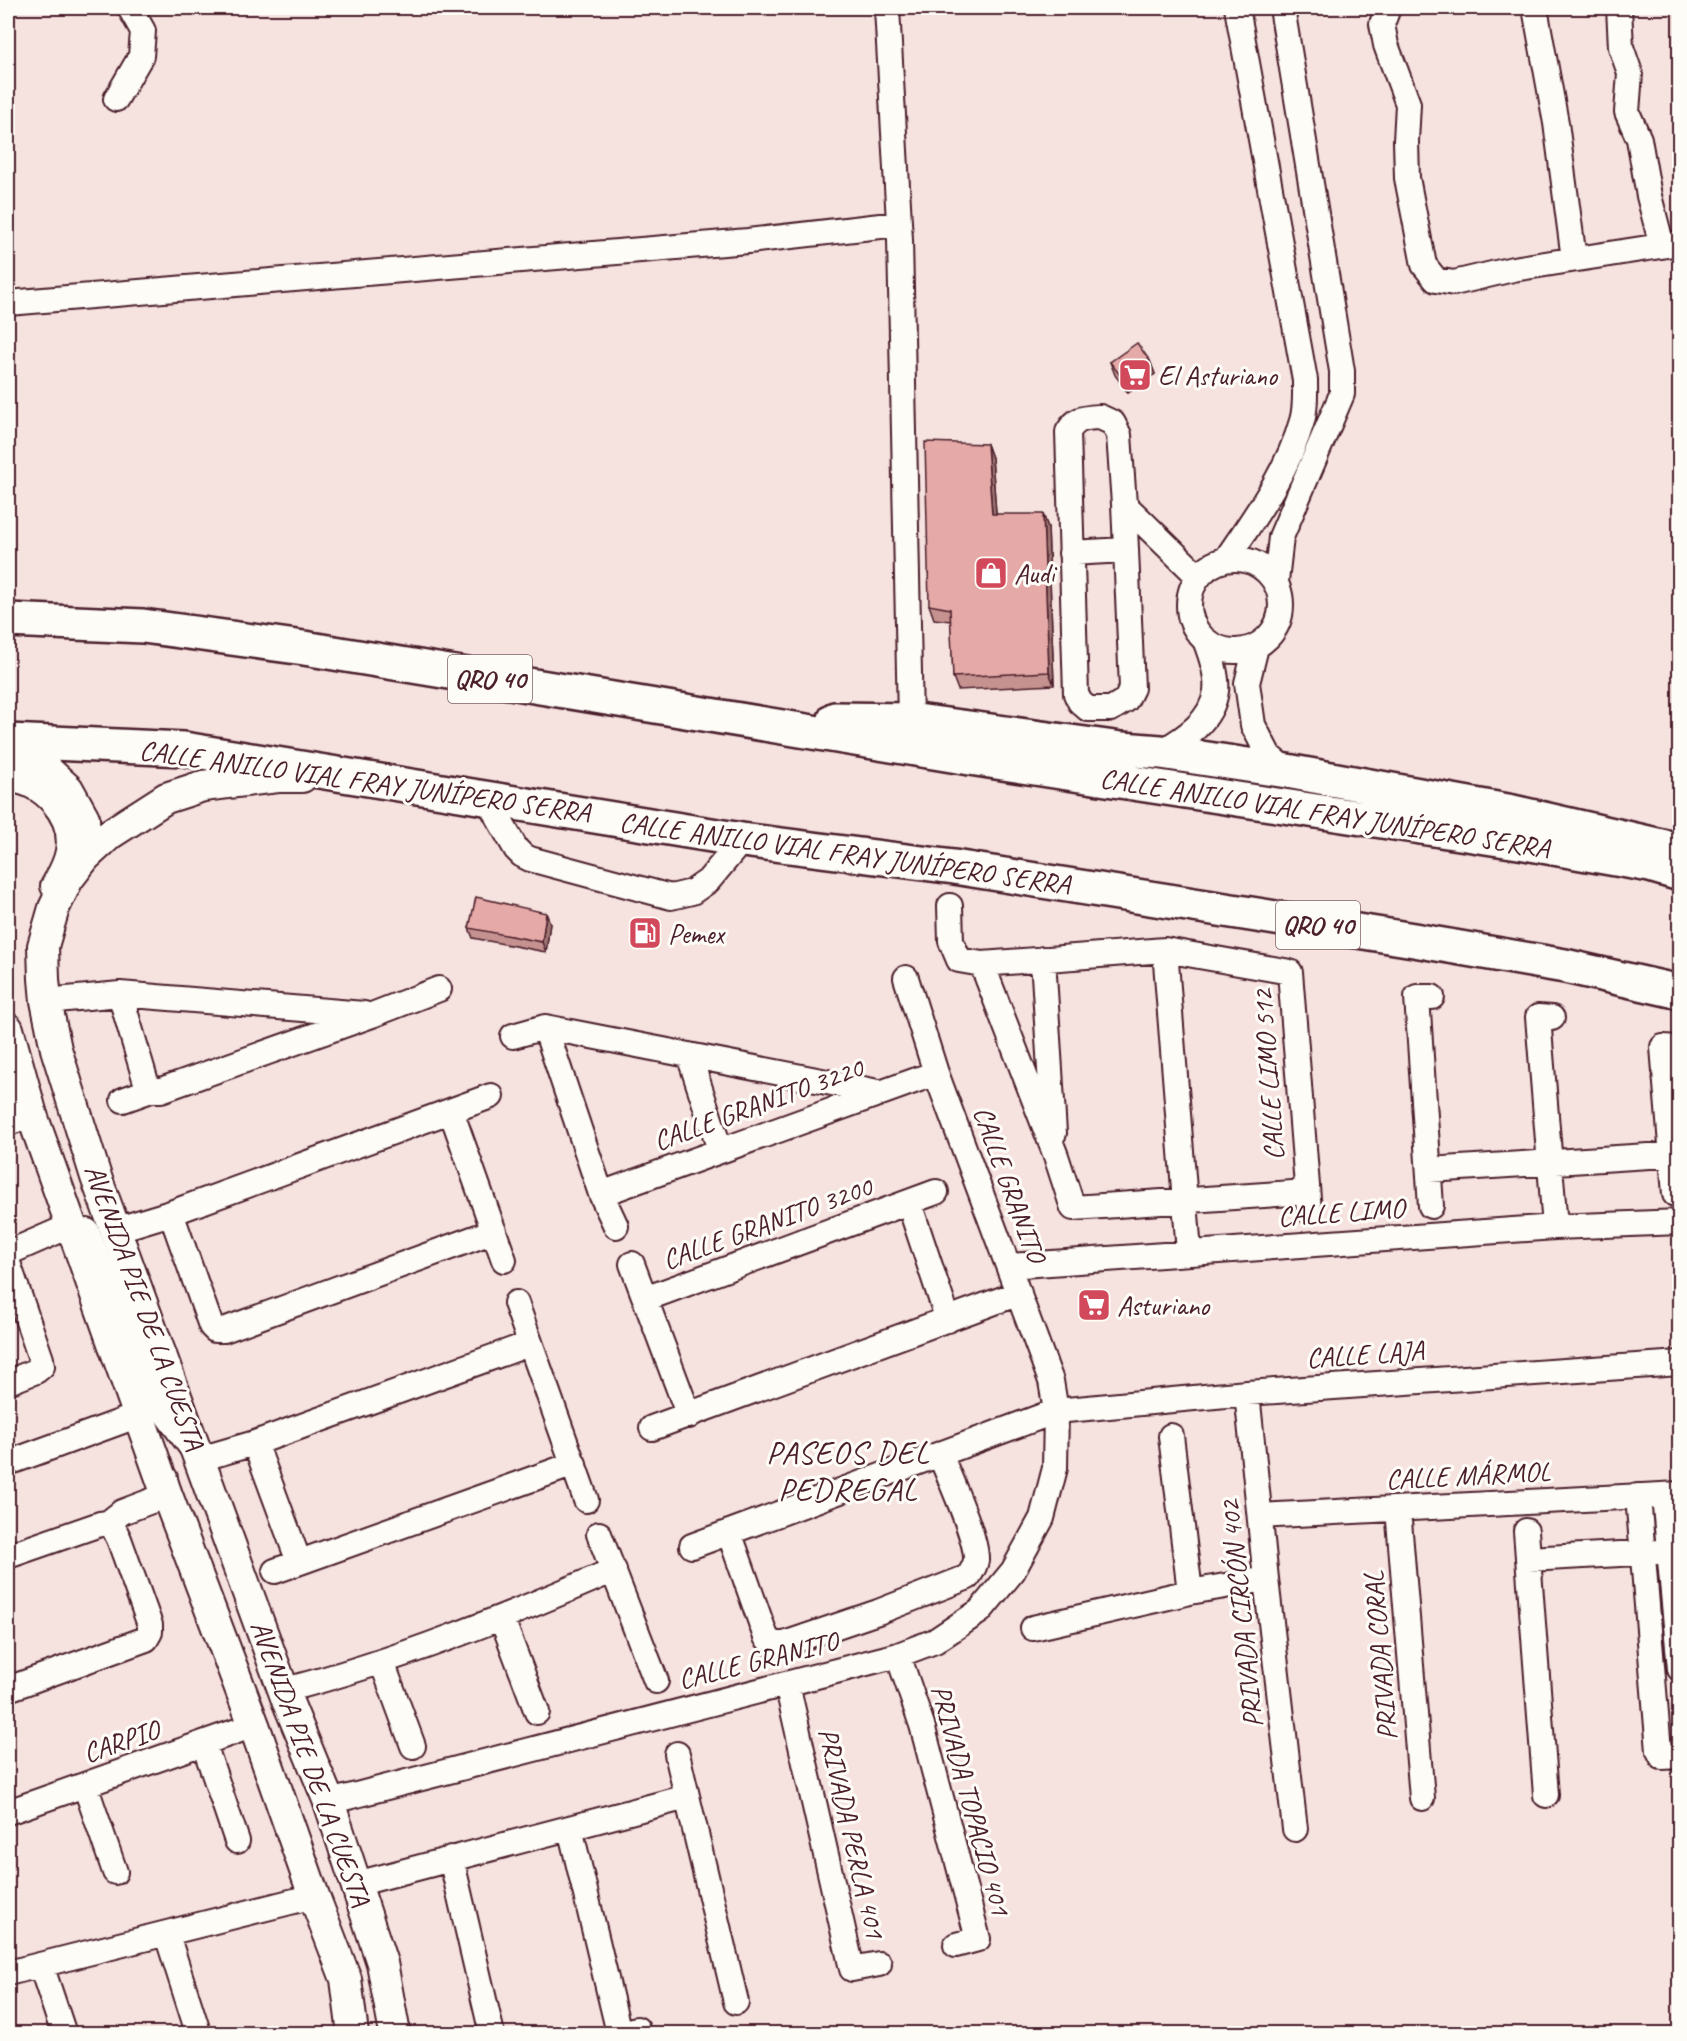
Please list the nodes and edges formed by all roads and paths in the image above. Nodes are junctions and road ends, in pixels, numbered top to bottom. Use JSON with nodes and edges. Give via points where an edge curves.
{"nodes":[{"id":1,"x":130,"y":8,"type":"edge"},
{"id":2,"x":887,"y":8,"type":"edge"},
{"id":3,"x":1237,"y":8,"type":"edge"},
{"id":4,"x":1282,"y":8,"type":"edge"},
{"id":5,"x":1388,"y":8,"type":"edge"},
{"id":6,"x":1535,"y":8,"type":"edge"},
{"id":7,"x":1619,"y":8,"type":"edge"},
{"id":8,"x":116,"y":99,"type":"dead end"},
{"id":9,"x":898,"y":224,"type":"junction"},
{"id":10,"x":1671,"y":244,"type":"edge"},
{"id":11,"x":1574,"y":259,"type":"junction"},
{"id":12,"x":8,"y":303,"type":"edge"},
{"id":13,"x":1124,"y":504,"type":"junction"},
{"id":14,"x":1125,"y":550,"type":"junction"},
{"id":15,"x":1071,"y":553,"type":"junction"},
{"id":16,"x":1227,"y":558,"type":"junction"},
{"id":17,"x":1198,"y":576,"type":"junction"},
{"id":18,"x":1276,"y":581,"type":"junction"},
{"id":19,"x":8,"y":620,"type":"edge"},
{"id":20,"x":1205,"y":640,"type":"junction"},
{"id":21,"x":1256,"y":647,"type":"junction"},
{"id":22,"x":1100,"y":709,"type":"junction"},
{"id":23,"x":729,"y":719,"type":"junction"},
{"id":24,"x":910,"y":720,"type":"junction"},
{"id":25,"x":8,"y":741,"type":"edge"},
{"id":26,"x":1078,"y":741,"type":"junction"},
{"id":27,"x":1122,"y":749,"type":"junction"},
{"id":28,"x":1161,"y":752,"type":"junction"},
{"id":29,"x":8,"y":761,"type":"edge"},
{"id":30,"x":1287,"y":771,"type":"junction"},
{"id":31,"x":356,"y":776,"type":"junction"},
{"id":32,"x":8,"y":780,"type":"edge"},
{"id":33,"x":487,"y":798,"type":"junction"},
{"id":34,"x":742,"y":840,"type":"junction"},
{"id":35,"x":1680,"y":850,"type":"edge"},
{"id":36,"x":85,"y":857,"type":"junction"},
{"id":37,"x":1680,"y":874,"type":"edge"},
{"id":38,"x":950,"y":906,"type":"dead end"},
{"id":39,"x":42,"y":946,"type":"junction"},
{"id":40,"x":1165,"y":950,"type":"junction"},
{"id":41,"x":1043,"y":959,"type":"junction"},
{"id":42,"x":981,"y":964,"type":"junction"},
{"id":43,"x":906,"y":978,"type":"dead end"},
{"id":44,"x":439,"y":989,"type":"dead end"},
{"id":45,"x":1680,"y":992,"type":"edge"},
{"id":46,"x":120,"y":994,"type":"junction"},
{"id":47,"x":1432,"y":997,"type":"dead end"},
{"id":48,"x":46,"y":1001,"type":"junction"},
{"id":49,"x":372,"y":1015,"type":"junction"},
{"id":50,"x":1552,"y":1017,"type":"dead end"},
{"id":51,"x":545,"y":1027,"type":"junction"},
{"id":52,"x":8,"y":1029,"type":"edge"},
{"id":53,"x":513,"y":1036,"type":"dead end"},
{"id":54,"x":1678,"y":1048,"type":"edge"},
{"id":55,"x":689,"y":1055,"type":"junction"},
{"id":56,"x":936,"y":1073,"type":"junction"},
{"id":57,"x":151,"y":1090,"type":"junction"},
{"id":58,"x":878,"y":1092,"type":"junction"},
{"id":59,"x":491,"y":1096,"type":"dead end"},
{"id":60,"x":123,"y":1100,"type":"dead end"},
{"id":61,"x":451,"y":1111,"type":"junction"},
{"id":62,"x":20,"y":1119,"type":"edge"},
{"id":63,"x":720,"y":1150,"type":"junction"},
{"id":64,"x":1676,"y":1154,"type":"edge"},
{"id":65,"x":1056,"y":1156,"type":"junction"},
{"id":66,"x":1549,"y":1163,"type":"junction"},
{"id":67,"x":1429,"y":1170,"type":"junction"},
{"id":68,"x":96,"y":1177,"type":"junction"},
{"id":69,"x":936,"y":1192,"type":"dead end"},
{"id":70,"x":601,"y":1194,"type":"junction"},
{"id":71,"x":1675,"y":1194,"type":"dead end"},
{"id":72,"x":1184,"y":1200,"type":"junction"},
{"id":73,"x":909,"y":1203,"type":"junction"},
{"id":74,"x":1431,"y":1206,"type":"dead end"},
{"id":75,"x":67,"y":1211,"type":"junction"},
{"id":76,"x":171,"y":1213,"type":"junction"},
{"id":77,"x":1680,"y":1222,"type":"edge"},
{"id":78,"x":616,"y":1226,"type":"dead end"},
{"id":79,"x":1555,"y":1227,"type":"junction"},
{"id":80,"x":115,"y":1230,"type":"junction"},
{"id":81,"x":494,"y":1231,"type":"junction"},
{"id":82,"x":1189,"y":1252,"type":"junction"},
{"id":83,"x":8,"y":1253,"type":"edge"},
{"id":84,"x":504,"y":1260,"type":"dead end"},
{"id":85,"x":8,"y":1263,"type":"edge"},
{"id":86,"x":632,"y":1264,"type":"dead end"},
{"id":87,"x":1008,"y":1266,"type":"junction"},
{"id":88,"x":1019,"y":1293,"type":"junction"},
{"id":89,"x":645,"y":1299,"type":"junction"},
{"id":90,"x":516,"y":1303,"type":"dead end"},
{"id":91,"x":948,"y":1320,"type":"junction"},
{"id":92,"x":529,"y":1344,"type":"junction"},
{"id":93,"x":1680,"y":1363,"type":"edge"},
{"id":94,"x":8,"y":1382,"type":"edge"},
{"id":95,"x":1248,"y":1393,"type":"junction"},
{"id":96,"x":1056,"y":1411,"type":"junction"},
{"id":97,"x":139,"y":1415,"type":"junction"},
{"id":98,"x":689,"y":1416,"type":"junction"},
{"id":99,"x":652,"y":1428,"type":"dead end"},
{"id":100,"x":1171,"y":1436,"type":"dead end"},
{"id":101,"x":255,"y":1443,"type":"junction"},
{"id":102,"x":940,"y":1454,"type":"junction"},
{"id":103,"x":200,"y":1459,"type":"junction"},
{"id":104,"x":8,"y":1463,"type":"edge"},
{"id":105,"x":574,"y":1464,"type":"junction"},
{"id":106,"x":1672,"y":1494,"type":"edge"},
{"id":107,"x":167,"y":1496,"type":"junction"},
{"id":108,"x":1638,"y":1496,"type":"junction"},
{"id":109,"x":586,"y":1500,"type":"dead end"},
{"id":110,"x":1398,"y":1509,"type":"junction"},
{"id":111,"x":1260,"y":1516,"type":"junction"},
{"id":112,"x":108,"y":1523,"type":"junction"},
{"id":113,"x":1526,"y":1531,"type":"dead end"},
{"id":114,"x":729,"y":1532,"type":"junction"},
{"id":115,"x":599,"y":1534,"type":"dead end"},
{"id":116,"x":692,"y":1546,"type":"dead end"},
{"id":117,"x":1675,"y":1551,"type":"edge"},
{"id":118,"x":1643,"y":1553,"type":"junction"},
{"id":119,"x":8,"y":1556,"type":"edge"},
{"id":120,"x":1528,"y":1559,"type":"junction"},
{"id":121,"x":299,"y":1562,"type":"junction"},
{"id":122,"x":614,"y":1570,"type":"junction"},
{"id":123,"x":275,"y":1571,"type":"dead end"},
{"id":124,"x":1266,"y":1579,"type":"junction"},
{"id":125,"x":1190,"y":1592,"type":"junction"},
{"id":126,"x":502,"y":1619,"type":"junction"},
{"id":127,"x":1033,"y":1628,"type":"dead end"},
{"id":128,"x":898,"y":1655,"type":"junction"},
{"id":129,"x":382,"y":1662,"type":"junction"},
{"id":130,"x":1680,"y":1669,"type":"edge"},
{"id":131,"x":656,"y":1681,"type":"dead end"},
{"id":132,"x":786,"y":1684,"type":"junction"},
{"id":133,"x":8,"y":1689,"type":"edge"},
{"id":134,"x":285,"y":1690,"type":"junction"},
{"id":135,"x":537,"y":1712,"type":"dead end"},
{"id":136,"x":254,"y":1725,"type":"junction"},
{"id":137,"x":204,"y":1744,"type":"junction"},
{"id":138,"x":413,"y":1746,"type":"dead end"},
{"id":139,"x":677,"y":1754,"type":"dead end"},
{"id":140,"x":1680,"y":1756,"type":"edge"},
{"id":141,"x":85,"y":1785,"type":"junction"},
{"id":142,"x":1546,"y":1795,"type":"dead end"},
{"id":143,"x":687,"y":1797,"type":"junction"},
{"id":144,"x":1422,"y":1798,"type":"dead end"},
{"id":145,"x":329,"y":1802,"type":"junction"},
{"id":146,"x":8,"y":1812,"type":"edge"},
{"id":147,"x":570,"y":1828,"type":"junction"},
{"id":148,"x":1295,"y":1828,"type":"dead end"},
{"id":149,"x":237,"y":1841,"type":"dead end"},
{"id":150,"x":451,"y":1858,"type":"junction"},
{"id":151,"x":115,"y":1872,"type":"dead end"},
{"id":152,"x":356,"y":1884,"type":"junction"},
{"id":153,"x":314,"y":1896,"type":"junction"},
{"id":154,"x":167,"y":1935,"type":"junction"},
{"id":155,"x":956,"y":1944,"type":"dead end"},
{"id":156,"x":879,"y":1964,"type":"dead end"},
{"id":157,"x":41,"y":1965,"type":"junction"},
{"id":158,"x":8,"y":1973,"type":"edge"},
{"id":159,"x":736,"y":2002,"type":"dead end"},
{"id":160,"x":637,"y":2029,"type":"dead end"},
{"id":161,"x":198,"y":2032,"type":"dead end"},
{"id":162,"x":64,"y":2034,"type":"edge"},
{"id":163,"x":353,"y":2034,"type":"edge"},
{"id":164,"x":395,"y":2034,"type":"edge"},
{"id":165,"x":492,"y":2034,"type":"edge"}],
"edges":[{"from":1,"to":8,"type":"street","via":[[143,31],[141,56]]},
{"from":2,"to":9,"type":"street"},
{"from":3,"to":16,"type":"street","via":[[1305,380],[1305,405],[1290,454]]},
{"from":4,"to":18,"type":"street","via":[[1342,371],[1342,394],[1281,537]]},
{"from":5,"to":11,"type":"street","via":[[1382,24],[1408,104],[1407,178],[1424,265],[1436,280],[1454,283]]},
{"from":6,"to":11,"type":"street","via":[[1556,123]]},
{"from":7,"to":10,"type":"street","via":[[1621,47],[1629,74],[1627,112],[1640,139],[1649,196]]},
{"from":9,"to":12,"type":"street","via":[[736,242]]},
{"from":9,"to":24,"type":"street"},
{"from":10,"to":11,"type":"street"},
{"from":13,"to":14,"type":"street"},
{"from":13,"to":15,"type":"street","via":[[1119,435],[1113,423],[1100,417],[1080,418],[1068,432]]},
{"from":13,"to":17,"type":"street"},
{"from":14,"to":15,"type":"street"},
{"from":14,"to":22,"type":"street","via":[[1132,688],[1126,700]]},
{"from":15,"to":22,"type":"street","via":[[1076,694],[1080,702]]},
{"from":16,"to":17,"type":"street"},
{"from":16,"to":18,"type":"street","via":[[1245,559],[1263,567]]},
{"from":17,"to":20,"type":"street","via":[[1190,592],[1189,610],[1194,627]]},
{"from":18,"to":21,"type":"street","via":[[1282,600],[1280,620],[1270,636]]},
{"from":19,"to":23,"type":"highway","name":"CALLE ANILLO VIAL FRAY JUNÍPERO SERRA","number":"QRO 40","via":[[143,626],[304,648]]},
{"from":20,"to":21,"type":"street","via":[[1221,649]]},
{"from":20,"to":28,"type":"street","via":[[1216,690],[1206,718],[1184,739]]},
{"from":21,"to":30,"type":"street","via":[[1247,683],[1253,724],[1269,756]]},
{"from":22,"to":26,"type":"street"},
{"from":22,"to":27,"type":"street","via":[[1110,719]]},
{"from":23,"to":24,"type":"highway"},
{"from":23,"to":37,"type":"highway","name":"CALLE ANILLO VIAL FRAY JUNÍPERO SERRA","number":"QRO 40","via":[[1525,843]]},
{"from":24,"to":26,"type":"highway"},
{"from":25,"to":31,"type":"highway","name":"CALLE ANILLO VIAL FRAY JUNÍPERO SERRA","number":"QRO 40","via":[[184,749]]},
{"from":26,"to":27,"type":"highway"},
{"from":27,"to":28,"type":"highway"},
{"from":28,"to":30,"type":"highway"},
{"from":29,"to":36,"type":"main road","via":[[20,760],[45,768],[68,789],[84,818]]},
{"from":30,"to":35,"type":"highway","via":[[1513,812]]},
{"from":31,"to":33,"type":"highway","name":"CALLE ANILLO VIAL FRAY JUNÍPERO SERRA","number":"QRO 40"},
{"from":31,"to":36,"type":"main road","name":"AVENIDA PIE DE LA CUESTA","via":[[278,777],[203,786],[166,798],[110,834]]},
{"from":32,"to":39,"type":"street","via":[[35,788],[49,798],[62,816],[68,834],[64,865],[43,906]]},
{"from":33,"to":34,"type":"highway","name":"CALLE ANILLO VIAL FRAY JUNÍPERO SERRA","number":"QRO 40"},
{"from":33,"to":34,"type":"street","via":[[522,855],[671,897],[693,892],[708,881]]},
{"from":34,"to":45,"type":"highway","name":"CALLE ANILLO VIAL FRAY JUNÍPERO SERRA","number":"QRO 40","via":[[954,867],[1414,940],[1565,966]]},
{"from":36,"to":39,"type":"main road","name":"AVENIDA PIE DE LA CUESTA","via":[[68,879]]},
{"from":38,"to":42,"type":"street","name":"CALLE LIMO 512","via":[[951,941],[958,960]]},
{"from":39,"to":48,"type":"main road","name":"AVENIDA PIE DE LA CUESTA"},
{"from":40,"to":41,"type":"street","name":"CALLE LIMO 512"},
{"from":40,"to":72,"type":"street"},
{"from":40,"to":72,"type":"street","name":"CALLE LIMO 512","via":[[1290,972],[1308,1202]]},
{"from":41,"to":42,"type":"street","name":"CALLE LIMO 512"},
{"from":41,"to":65,"type":"street","name":"CALLE LIMO 512"},
{"from":42,"to":65,"type":"street","name":"CALLE LIMO 512"},
{"from":43,"to":56,"type":"street","name":"CALLE GRANITO"},
{"from":44,"to":49,"type":"street"},
{"from":46,"to":48,"type":"street"},
{"from":46,"to":49,"type":"street"},
{"from":46,"to":57,"type":"street"},
{"from":47,"to":67,"type":"street","via":[[1417,997]]},
{"from":48,"to":68,"type":"main road","name":"AVENIDA PIE DE LA CUESTA","via":[[56,1050]]},
{"from":49,"to":57,"type":"street"},
{"from":50,"to":66,"type":"street","via":[[1538,1017]]},
{"from":51,"to":53,"type":"street"},
{"from":51,"to":55,"type":"street"},
{"from":51,"to":70,"type":"street"},
{"from":52,"to":62,"type":"main road","name":"AVENIDA PIE DE LA CUESTA"},
{"from":54,"to":64,"type":"street","via":[[1663,1047]]},
{"from":55,"to":58,"type":"street"},
{"from":55,"to":63,"type":"street"},
{"from":56,"to":58,"type":"street","name":"CALLE GRANITO 3220"},
{"from":56,"to":87,"type":"street","name":"CALLE GRANITO"},
{"from":57,"to":60,"type":"street"},
{"from":58,"to":63,"type":"street","name":"CALLE GRANITO 3220"},
{"from":59,"to":61,"type":"street"},
{"from":61,"to":76,"type":"street"},
{"from":61,"to":81,"type":"street"},
{"from":62,"to":75,"type":"main road","name":"AVENIDA PIE DE LA CUESTA"},
{"from":63,"to":70,"type":"street","name":"CALLE GRANITO 3220"},
{"from":64,"to":66,"type":"street"},
{"from":64,"to":71,"type":"street"},
{"from":65,"to":72,"type":"street","name":"CALLE LIMO 512","via":[[1073,1208]]},
{"from":66,"to":67,"type":"street"},
{"from":66,"to":79,"type":"street"},
{"from":67,"to":74,"type":"street"},
{"from":68,"to":80,"type":"main road","name":"AVENIDA PIE DE LA CUESTA"},
{"from":68,"to":103,"type":"street","via":[[100,1230],[166,1414]]},
{"from":69,"to":73,"type":"street","name":"CALLE GRANITO 3200"},
{"from":70,"to":78,"type":"street"},
{"from":72,"to":82,"type":"street"},
{"from":73,"to":89,"type":"street","name":"CALLE GRANITO 3200"},
{"from":73,"to":91,"type":"street","name":"CALLE GRANITO 3200"},
{"from":75,"to":83,"type":"street"},
{"from":75,"to":97,"type":"main road","name":"AVENIDA PIE DE LA CUESTA"},
{"from":75,"to":107,"type":"street","via":[[90,1234],[142,1369],[157,1415]]},
{"from":76,"to":80,"type":"street"},
{"from":76,"to":81,"type":"street","via":[[215,1330],[224,1330]]},
{"from":77,"to":79,"type":"street","name":"CALLE LIMO"},
{"from":79,"to":82,"type":"street","name":"CALLE LIMO"},
{"from":80,"to":103,"type":"main road","name":"AVENIDA PIE DE LA CUESTA"},
{"from":81,"to":84,"type":"street"},
{"from":82,"to":87,"type":"street","name":"CALLE LIMO"},
{"from":85,"to":94,"type":"street","via":[[42,1366]]},
{"from":86,"to":89,"type":"street","name":"CALLE GRANITO 3200"},
{"from":87,"to":88,"type":"street","name":"CALLE GRANITO"},
{"from":88,"to":91,"type":"street"},
{"from":88,"to":96,"type":"street","name":"CALLE GRANITO","via":[[1051,1381]]},
{"from":89,"to":98,"type":"street","name":"CALLE GRANITO 3200"},
{"from":90,"to":92,"type":"street"},
{"from":91,"to":98,"type":"street"},
{"from":92,"to":101,"type":"street"},
{"from":92,"to":105,"type":"street"},
{"from":93,"to":95,"type":"street","name":"CALLE LAJA"},
{"from":95,"to":96,"type":"street","name":"CALLE LAJA"},
{"from":95,"to":111,"type":"street","name":"PRIVADA CIRCÓN 402"},
{"from":96,"to":102,"type":"street"},
{"from":96,"to":128,"type":"street","name":"CALLE GRANITO","via":[[1055,1468],[1042,1518],[1013,1571],[980,1611],[935,1641]]},
{"from":97,"to":104,"type":"street"},
{"from":97,"to":107,"type":"main road","name":"AVENIDA PIE DE LA CUESTA"},
{"from":98,"to":99,"type":"street"},
{"from":100,"to":125,"type":"street"},
{"from":101,"to":103,"type":"street"},
{"from":101,"to":121,"type":"street"},
{"from":102,"to":114,"type":"street"},
{"from":102,"to":114,"type":"street","via":[[973,1539],[975,1567],[968,1577],[878,1612],[784,1644],[773,1644],[766,1637]]},
{"from":103,"to":134,"type":"main road","name":"AVENIDA PIE DE LA CUESTA"},
{"from":105,"to":109,"type":"street"},
{"from":105,"to":121,"type":"street"},
{"from":106,"to":108,"type":"street","name":"CALLE MÁRMOL"},
{"from":106,"to":117,"type":"street"},
{"from":107,"to":112,"type":"street","via":[[122,1512]]},
{"from":107,"to":136,"type":"main road","name":"AVENIDA PIE DE LA CUESTA"},
{"from":108,"to":110,"type":"street","name":"CALLE MÁRMOL"},
{"from":108,"to":118,"type":"street"},
{"from":110,"to":111,"type":"street","name":"CALLE MÁRMOL"},
{"from":110,"to":144,"type":"street","name":"PRIVADA CORAL"},
{"from":111,"to":124,"type":"street","name":"PRIVADA CIRCÓN 402"},
{"from":112,"to":119,"type":"street"},
{"from":112,"to":133,"type":"street","via":[[119,1539],[150,1625],[159,1628],[146,1639]]},
{"from":113,"to":120,"type":"street"},
{"from":114,"to":116,"type":"street"},
{"from":115,"to":122,"type":"street"},
{"from":117,"to":118,"type":"street"},
{"from":117,"to":130,"type":"street"},
{"from":118,"to":120,"type":"street"},
{"from":118,"to":140,"type":"street","via":[[1659,1751],[1662,1757]]},
{"from":120,"to":142,"type":"street"},
{"from":121,"to":123,"type":"street"},
{"from":122,"to":126,"type":"street"},
{"from":122,"to":131,"type":"street"},
{"from":124,"to":125,"type":"street"},
{"from":124,"to":148,"type":"street","name":"PRIVADA CIRCÓN 402"},
{"from":125,"to":127,"type":"street"},
{"from":126,"to":129,"type":"street"},
{"from":126,"to":135,"type":"street"},
{"from":128,"to":132,"type":"street","name":"CALLE GRANITO"},
{"from":128,"to":155,"type":"street","name":"PRIVADA TOPACIO 401","via":[[922,1725],[978,1939]]},
{"from":129,"to":134,"type":"street"},
{"from":129,"to":138,"type":"street"},
{"from":132,"to":145,"type":"street","name":"CALLE GRANITO"},
{"from":132,"to":156,"type":"street","name":"PRIVADA PERLA 401","via":[[852,1970]]},
{"from":134,"to":145,"type":"main road","name":"AVENIDA PIE DE LA CUESTA"},
{"from":136,"to":137,"type":"street","name":"CARPIO"},
{"from":136,"to":153,"type":"main road","name":"AVENIDA PIE DE LA CUESTA"},
{"from":137,"to":141,"type":"street","name":"CARPIO"},
{"from":137,"to":149,"type":"street"},
{"from":139,"to":143,"type":"street"},
{"from":141,"to":146,"type":"street","name":"CARPIO"},
{"from":141,"to":151,"type":"street"},
{"from":143,"to":147,"type":"street"},
{"from":143,"to":159,"type":"street"},
{"from":145,"to":152,"type":"main road","name":"AVENIDA PIE DE LA CUESTA"},
{"from":147,"to":150,"type":"street"},
{"from":147,"to":160,"type":"street","via":[[619,2033]]},
{"from":150,"to":152,"type":"street"},
{"from":150,"to":165,"type":"street"},
{"from":152,"to":164,"type":"main road","name":"AVENIDA PIE DE LA CUESTA","via":[[382,1963]]},
{"from":153,"to":154,"type":"street"},
{"from":153,"to":163,"type":"main road","name":"AVENIDA PIE DE LA CUESTA","via":[[346,1979]]},
{"from":154,"to":157,"type":"street"},
{"from":154,"to":161,"type":"street"},
{"from":157,"to":158,"type":"street"},
{"from":157,"to":162,"type":"street"}]}
